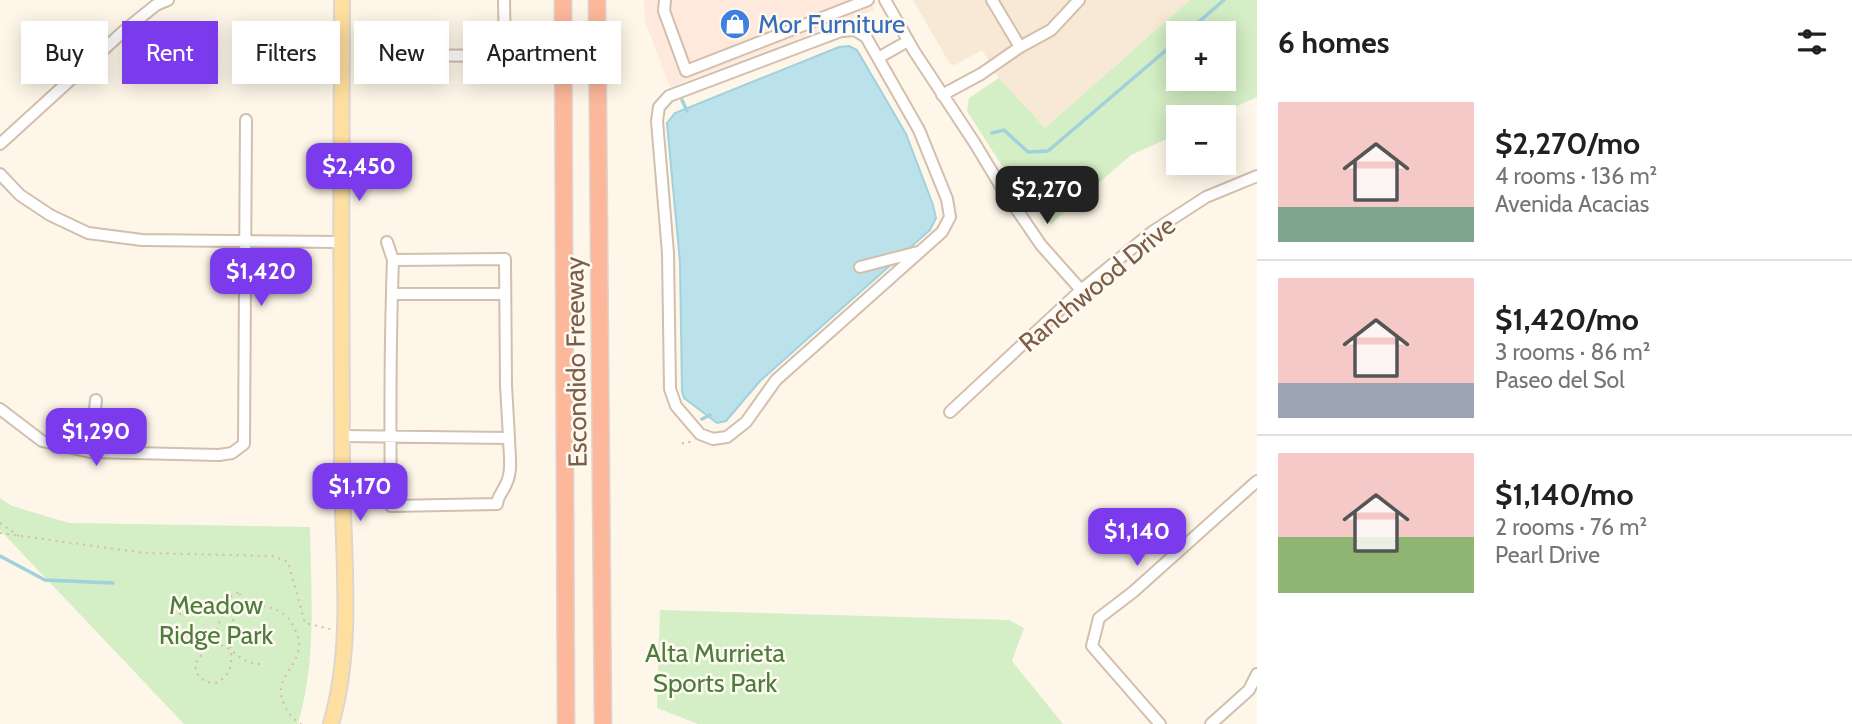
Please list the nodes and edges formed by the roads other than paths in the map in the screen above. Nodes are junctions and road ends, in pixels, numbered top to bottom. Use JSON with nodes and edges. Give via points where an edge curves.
{"nodes":[{"id":1,"x":168,"y":0,"type":"edge"},
{"id":2,"x":342,"y":0,"type":"edge"},
{"id":3,"x":504,"y":0,"type":"edge"},
{"id":4,"x":563,"y":0,"type":"edge"},
{"id":5,"x":597,"y":0,"type":"edge"},
{"id":6,"x":665,"y":0,"type":"edge"},
{"id":7,"x":868,"y":0,"type":"edge"},
{"id":8,"x":885,"y":0,"type":"edge"},
{"id":9,"x":992,"y":0,"type":"edge"},
{"id":10,"x":1079,"y":0,"type":"edge"},
{"id":11,"x":908,"y":41,"type":"junction"},
{"id":12,"x":1020,"y":47,"type":"junction"},
{"id":13,"x":449,"y":56,"type":"edge"},
{"id":14,"x":878,"y":58,"type":"junction"},
{"id":15,"x":942,"y":95,"type":"junction"},
{"id":16,"x":246,"y":120,"type":"dead end"},
{"id":17,"x":0,"y":144,"type":"edge"},
{"id":18,"x":0,"y":174,"type":"edge"},
{"id":19,"x":1257,"y":176,"type":"edge"},
{"id":20,"x":245,"y":241,"type":"junction"},
{"id":21,"x":341,"y":242,"type":"junction"},
{"id":22,"x":387,"y":242,"type":"dead end"},
{"id":23,"x":920,"y":252,"type":"junction"},
{"id":24,"x":393,"y":260,"type":"junction"},
{"id":25,"x":860,"y":267,"type":"dead end"},
{"id":26,"x":1081,"y":290,"type":"junction"},
{"id":27,"x":392,"y":294,"type":"junction"},
{"id":28,"x":505,"y":294,"type":"junction"},
{"id":29,"x":96,"y":400,"type":"dead end"},
{"id":30,"x":0,"y":409,"type":"edge"},
{"id":31,"x":950,"y":412,"type":"dead end"},
{"id":32,"x":342,"y":436,"type":"junction"},
{"id":33,"x":391,"y":437,"type":"junction"},
{"id":34,"x":509,"y":438,"type":"junction"},
{"id":35,"x":90,"y":452,"type":"junction"},
{"id":36,"x":1257,"y":481,"type":"edge"},
{"id":37,"x":1257,"y":674,"type":"edge"},
{"id":38,"x":331,"y":724,"type":"edge"},
{"id":39,"x":566,"y":724,"type":"edge"},
{"id":40,"x":603,"y":724,"type":"edge"},
{"id":41,"x":1160,"y":724,"type":"edge"},
{"id":42,"x":1211,"y":724,"type":"edge"}],
"edges":[{"from":1,"to":17,"type":"street","via":[[125,30]]},
{"from":2,"to":21,"type":"main road"},
{"from":3,"to":13,"type":"street","via":[[505,56]]},
{"from":4,"to":39,"type":"highway","name":"Escondido Freeway"},
{"from":5,"to":40,"type":"highway","name":"Escondido Freeway"},
{"from":6,"to":7,"type":"street","via":[[664,10],[686,71]]},
{"from":8,"to":11,"type":"street"},
{"from":9,"to":12,"type":"street"},
{"from":10,"to":12,"type":"street","via":[[1051,30]]},
{"from":11,"to":14,"type":"street"},
{"from":11,"to":15,"type":"street"},
{"from":12,"to":15,"type":"street"},
{"from":14,"to":23,"type":"street","via":[[919,130],[947,199],[950,217],[942,232]]},
{"from":14,"to":23,"type":"street","via":[[866,37],[855,30],[841,31],[669,96],[659,107],[670,389],[676,406],[700,434],[713,439],[727,437],[746,422],[776,380]]},
{"from":15,"to":26,"type":"street","via":[[1041,245]]},
{"from":16,"to":20,"type":"street"},
{"from":18,"to":20,"type":"street","via":[[30,202],[88,233],[142,240]]},
{"from":19,"to":26,"type":"street","name":"Ranchwood Drive","via":[[1206,197],[1152,232]]},
{"from":20,"to":21,"type":"street"},
{"from":20,"to":35,"type":"street","via":[[244,444],[219,455]]},
{"from":21,"to":32,"type":"main road"},
{"from":22,"to":24,"type":"street"},
{"from":23,"to":25,"type":"street"},
{"from":24,"to":27,"type":"street"},
{"from":24,"to":28,"type":"street","via":[[505,259]]},
{"from":26,"to":31,"type":"street","name":"Ranchwood Drive"},
{"from":27,"to":28,"type":"street"},
{"from":27,"to":33,"type":"street"},
{"from":28,"to":34,"type":"street"},
{"from":29,"to":35,"type":"street"},
{"from":30,"to":35,"type":"street","via":[[42,441]]},
{"from":32,"to":33,"type":"street"},
{"from":32,"to":38,"type":"main road","via":[[345,632]]},
{"from":33,"to":34,"type":"street"},
{"from":33,"to":34,"type":"street","via":[[391,506],[497,504],[510,472]]},
{"from":36,"to":41,"type":"street","via":[[1099,618],[1092,646]]},
{"from":37,"to":42,"type":"street","via":[[1249,690]]}]}
